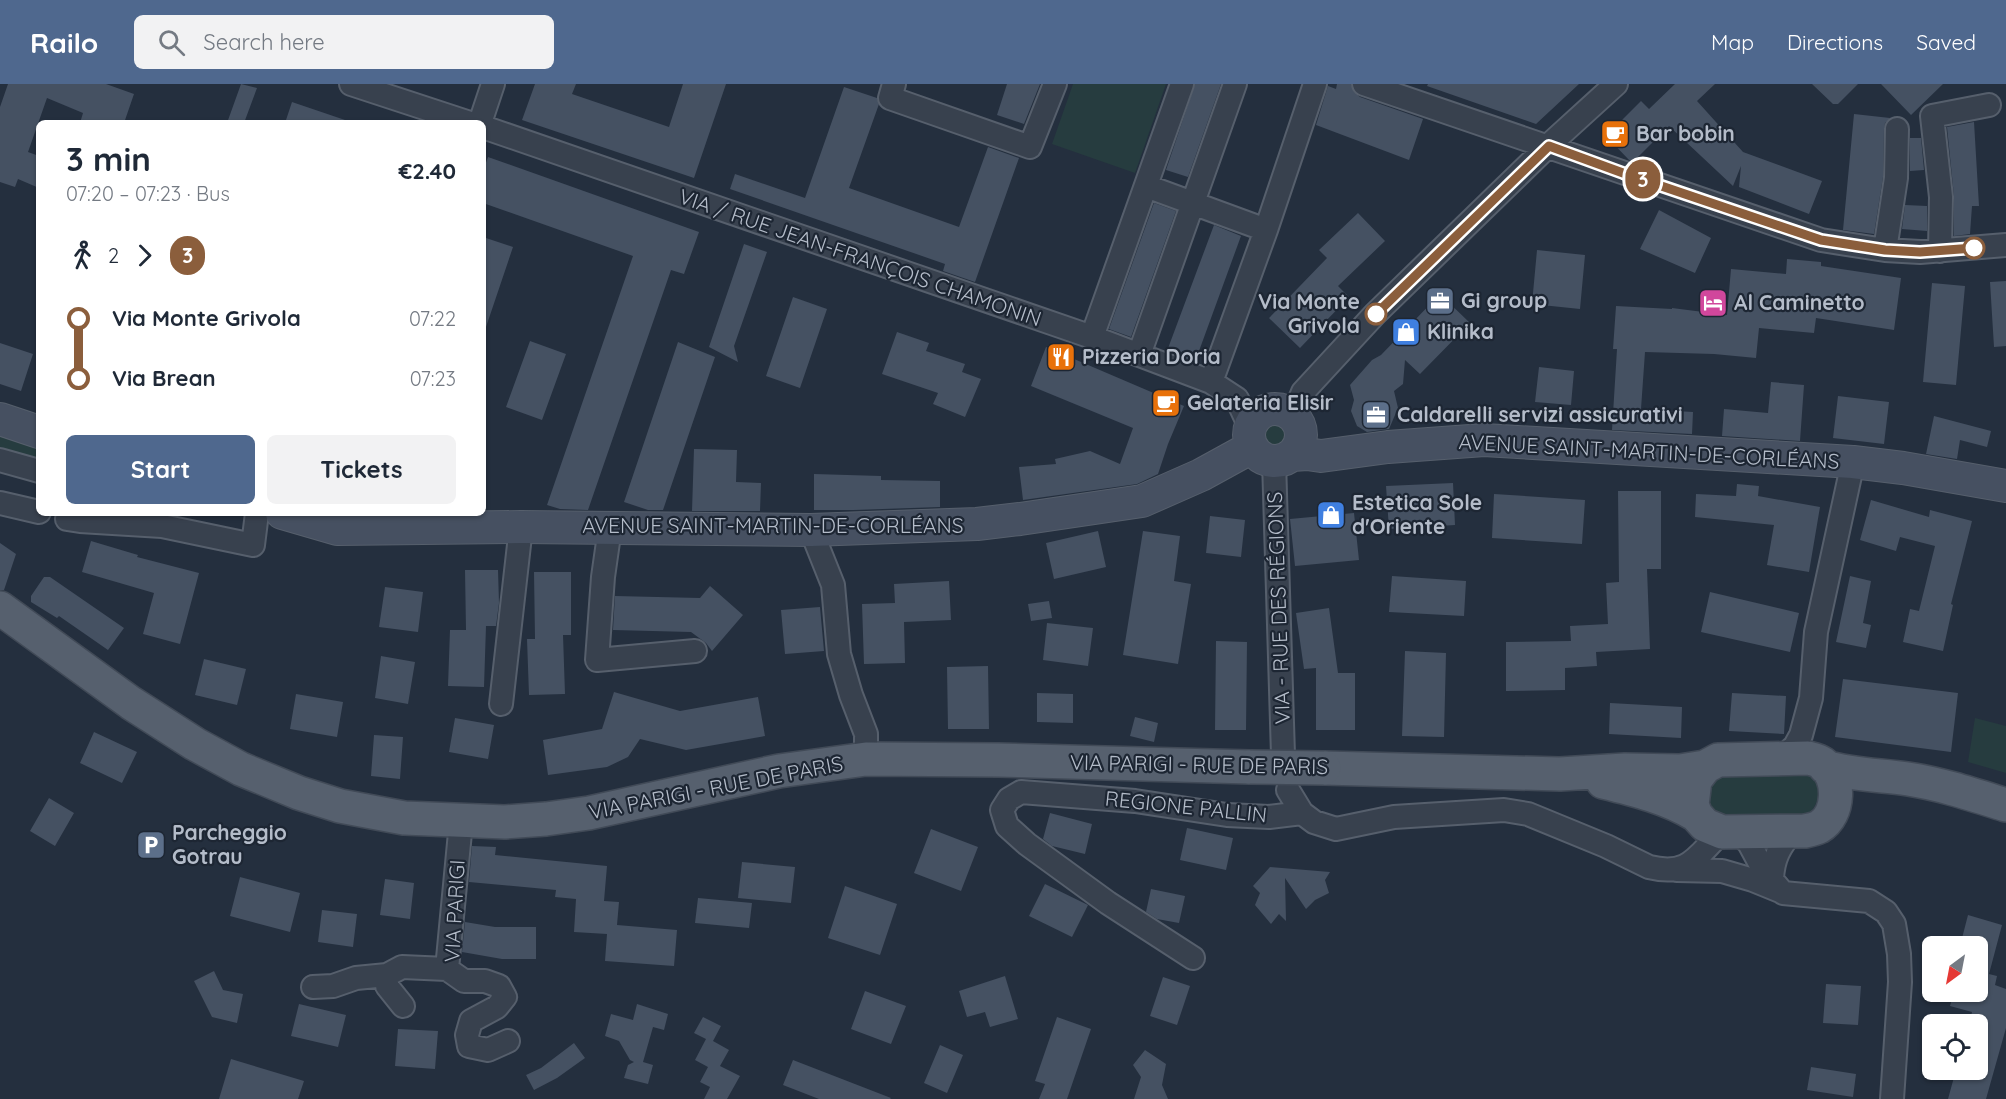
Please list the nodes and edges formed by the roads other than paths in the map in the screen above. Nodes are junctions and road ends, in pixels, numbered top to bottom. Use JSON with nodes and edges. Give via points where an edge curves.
{"nodes":[{"id":1,"x":351,"y":84,"type":"edge"},
{"id":2,"x":493,"y":84,"type":"edge"},
{"id":3,"x":1054,"y":84,"type":"edge"},
{"id":4,"x":1182,"y":84,"type":"edge"},
{"id":5,"x":1235,"y":84,"type":"edge"},
{"id":6,"x":1315,"y":84,"type":"edge"},
{"id":7,"x":1364,"y":84,"type":"edge"},
{"id":8,"x":1616,"y":84,"type":"edge"},
{"id":9,"x":892,"y":91,"type":"edge"},
{"id":10,"x":1989,"y":105,"type":"dead end"},
{"id":11,"x":461,"y":120,"type":"edge"},
{"id":12,"x":481,"y":120,"type":"edge"},
{"id":13,"x":486,"y":129,"type":"edge"},
{"id":14,"x":1897,"y":129,"type":"dead end"},
{"id":15,"x":1549,"y":146,"type":"junction"},
{"id":16,"x":1146,"y":186,"type":"junction"},
{"id":17,"x":1194,"y":204,"type":"junction"},
{"id":18,"x":1266,"y":230,"type":"junction"},
{"id":19,"x":2006,"y":245,"type":"edge"},
{"id":20,"x":1885,"y":250,"type":"junction"},
{"id":21,"x":1940,"y":251,"type":"junction"},
{"id":22,"x":1092,"y":338,"type":"junction"},
{"id":23,"x":1139,"y":355,"type":"junction"},
{"id":24,"x":1211,"y":382,"type":"junction"},
{"id":25,"x":1293,"y":416,"type":"junction"},
{"id":26,"x":0,"y":418,"type":"edge"},
{"id":27,"x":36,"y":431,"type":"edge"},
{"id":28,"x":1267,"y":447,"type":"junction"},
{"id":29,"x":0,"y":460,"type":"edge"},
{"id":30,"x":1853,"y":462,"type":"junction"},
{"id":31,"x":36,"y":470,"type":"edge"},
{"id":32,"x":2006,"y":486,"type":"edge"},
{"id":33,"x":0,"y":503,"type":"edge"},
{"id":34,"x":36,"y":512,"type":"edge"},
{"id":35,"x":257,"y":516,"type":"edge"},
{"id":36,"x":292,"y":516,"type":"edge"},
{"id":37,"x":74,"y":517,"type":"edge"},
{"id":38,"x":164,"y":520,"type":"edge"},
{"id":39,"x":521,"y":527,"type":"junction"},
{"id":40,"x":610,"y":528,"type":"junction"},
{"id":41,"x":812,"y":530,"type":"junction"},
{"id":42,"x":0,"y":608,"type":"edge"},
{"id":43,"x":695,"y":651,"type":"dead end"},
{"id":44,"x":1811,"y":698,"type":"junction"},
{"id":45,"x":501,"y":704,"type":"dead end"},
{"id":46,"x":1283,"y":755,"type":"dead end"},
{"id":47,"x":866,"y":759,"type":"junction"},
{"id":48,"x":1781,"y":759,"type":"junction"},
{"id":49,"x":1823,"y":765,"type":"junction"},
{"id":50,"x":1704,"y":767,"type":"junction"},
{"id":51,"x":1560,"y":774,"type":"junction"},
{"id":52,"x":1288,"y":790,"type":"dead end"},
{"id":53,"x":1975,"y":797,"type":"junction"},
{"id":54,"x":2006,"y":805,"type":"edge"},
{"id":55,"x":1833,"y":808,"type":"junction"},
{"id":56,"x":1302,"y":813,"type":"junction"},
{"id":57,"x":461,"y":822,"type":"junction"},
{"id":58,"x":1718,"y":826,"type":"junction"},
{"id":59,"x":1793,"y":831,"type":"junction"},
{"id":60,"x":1677,"y":870,"type":"junction"},
{"id":61,"x":1778,"y":886,"type":"junction"},
{"id":62,"x":1193,"y":958,"type":"dead end"},
{"id":63,"x":447,"y":969,"type":"junction"},
{"id":64,"x":387,"y":975,"type":"junction"},
{"id":65,"x":313,"y":987,"type":"dead end"},
{"id":66,"x":403,"y":1006,"type":"dead end"},
{"id":67,"x":508,"y":1041,"type":"dead end"},
{"id":68,"x":1892,"y":1099,"type":"edge"}],
"edges":[{"from":1,"to":11,"type":"street"},
{"from":2,"to":12,"type":"street"},
{"from":3,"to":9,"type":"street","via":[[1030,147]]},
{"from":4,"to":16,"type":"street"},
{"from":5,"to":17,"type":"street"},
{"from":6,"to":18,"type":"street"},
{"from":7,"to":15,"type":"street"},
{"from":8,"to":15,"type":"street"},
{"from":10,"to":21,"type":"street","via":[[1932,116],[1941,197]]},
{"from":13,"to":22,"type":"street","name":"VIA / RUE JEAN-FRANÇOIS CHAMONIN"},
{"from":14,"to":20,"type":"street","via":[[1896,178]]},
{"from":15,"to":20,"type":"street","via":[[1821,240]]},
{"from":15,"to":25,"type":"street","via":[[1328,363],[1304,392]]},
{"from":16,"to":17,"type":"street"},
{"from":16,"to":22,"type":"street"},
{"from":17,"to":18,"type":"street"},
{"from":17,"to":23,"type":"street"},
{"from":18,"to":24,"type":"street"},
{"from":19,"to":21,"type":"street"},
{"from":20,"to":21,"type":"street"},
{"from":22,"to":23,"type":"street","name":"VIA / RUE JEAN-FRANÇOIS CHAMONIN"},
{"from":23,"to":24,"type":"street","name":"VIA / RUE JEAN-FRANÇOIS CHAMONIN"},
{"from":24,"to":28,"type":"street","name":"VIA / RUE JEAN-FRANÇOIS CHAMONIN","via":[[1237,399]]},
{"from":25,"to":28,"type":"street","via":[[1301,436],[1296,450]]},
{"from":25,"to":28,"type":"street","via":[[1271,409],[1258,415]]},
{"from":26,"to":27,"type":"street"},
{"from":28,"to":30,"type":"street","name":"AVENUE SAINT-MARTIN-DE-CORLÉANS","via":[[1321,456],[1484,440]]},
{"from":28,"to":41,"type":"street","name":"AVENUE SAINT-MARTIN-DE-CORLÉANS","via":[[1142,501],[976,524]]},
{"from":28,"to":46,"type":"street","name":"VIA - RUE DES RÉGIONS"},
{"from":29,"to":31,"type":"street"},
{"from":30,"to":32,"type":"street","name":"AVENUE SAINT-MARTIN-DE-CORLÉANS"},
{"from":30,"to":44,"type":"street","via":[[1816,632]]},
{"from":33,"to":34,"type":"street"},
{"from":35,"to":38,"type":"street","via":[[253,545]]},
{"from":36,"to":39,"type":"street","name":"AVENUE SAINT-MARTIN-DE-CORLÉANS","via":[[337,529]]},
{"from":37,"to":38,"type":"street"},
{"from":39,"to":40,"type":"street","name":"AVENUE SAINT-MARTIN-DE-CORLÉANS"},
{"from":39,"to":45,"type":"street"},
{"from":40,"to":41,"type":"street","name":"AVENUE SAINT-MARTIN-DE-CORLÉANS"},
{"from":40,"to":43,"type":"street","via":[[597,660]]},
{"from":41,"to":47,"type":"street","via":[[833,585],[839,654],[850,696],[866,734]]},
{"from":42,"to":57,"type":"main road","name":"VIA PARIGI - RUE DE PARIS","via":[[131,703],[241,770],[340,806],[404,818]]},
{"from":44,"to":48,"type":"street","via":[[1801,735]]},
{"from":44,"to":49,"type":"street"},
{"from":47,"to":51,"type":"main road","name":"VIA PARIGI - RUE DE PARIS","bridge":true},
{"from":47,"to":57,"type":"main road","name":"VIA PARIGI - RUE DE PARIS","via":[[779,771],[578,814],[505,822]]},
{"from":48,"to":49,"type":"main road","name":"VIA PARIGI - RUE DE PARIS","via":[[1808,758]]},
{"from":48,"to":50,"type":"main road","name":"VIA PARIGI - RUE DE PARIS","via":[[1718,760]]},
{"from":49,"to":53,"type":"main road","name":"VIA PARIGI - RUE DE PARIS","via":[[1844,772],[1942,786]]},
{"from":49,"to":55,"type":"main road","via":[[1836,790]]},
{"from":50,"to":51,"type":"main road","name":"VIA PARIGI - RUE DE PARIS"},
{"from":50,"to":58,"type":"main road","via":[[1695,780],[1692,806]]},
{"from":51,"to":58,"type":"main road","name":"VIA PARIGI - RUE DE PARIS","via":[[1634,789],[1677,804]]},
{"from":52,"to":56,"type":"street"},
{"from":53,"to":54,"type":"main road","name":"VIA PARIGI - RUE DE PARIS"},
{"from":53,"to":55,"type":"main road","name":"VIA PARIGI - RUE DE PARIS","via":[[1897,788],[1866,789],[1846,797]]},
{"from":55,"to":59,"type":"main road","name":"VIA PARIGI - RUE DE PARIS","via":[[1818,827]]},
{"from":56,"to":60,"type":"street","via":[[1314,822],[1336,829],[1394,817],[1504,810],[1528,814],[1649,867]]},
{"from":56,"to":62,"type":"street","name":"REGIONE PALLIN","via":[[1269,817],[1227,814],[1135,801],[1021,792],[1009,800],[1002,810],[1007,826],[1027,844]]},
{"from":57,"to":63,"type":"street","name":"VIA PARIGI"},
{"from":58,"to":59,"type":"main road","name":"VIA PARIGI - RUE DE PARIS"},
{"from":58,"to":60,"type":"street","via":[[1693,841]]},
{"from":58,"to":61,"type":"street","via":[[1749,843]]},
{"from":59,"to":61,"type":"street","via":[[1777,852],[1772,867]]},
{"from":60,"to":61,"type":"street","via":[[1722,871]]},
{"from":61,"to":68,"type":"street","via":[[1869,901],[1886,912],[1894,924],[1899,982]]},
{"from":63,"to":64,"type":"street","via":[[402,967]]},
{"from":63,"to":67,"type":"street","name":"VIA PARIGI","via":[[464,981],[499,986],[505,997],[471,1020],[469,1046],[488,1050]]},
{"from":64,"to":65,"type":"street"},
{"from":64,"to":66,"type":"street","via":[[387,986]]}]}
